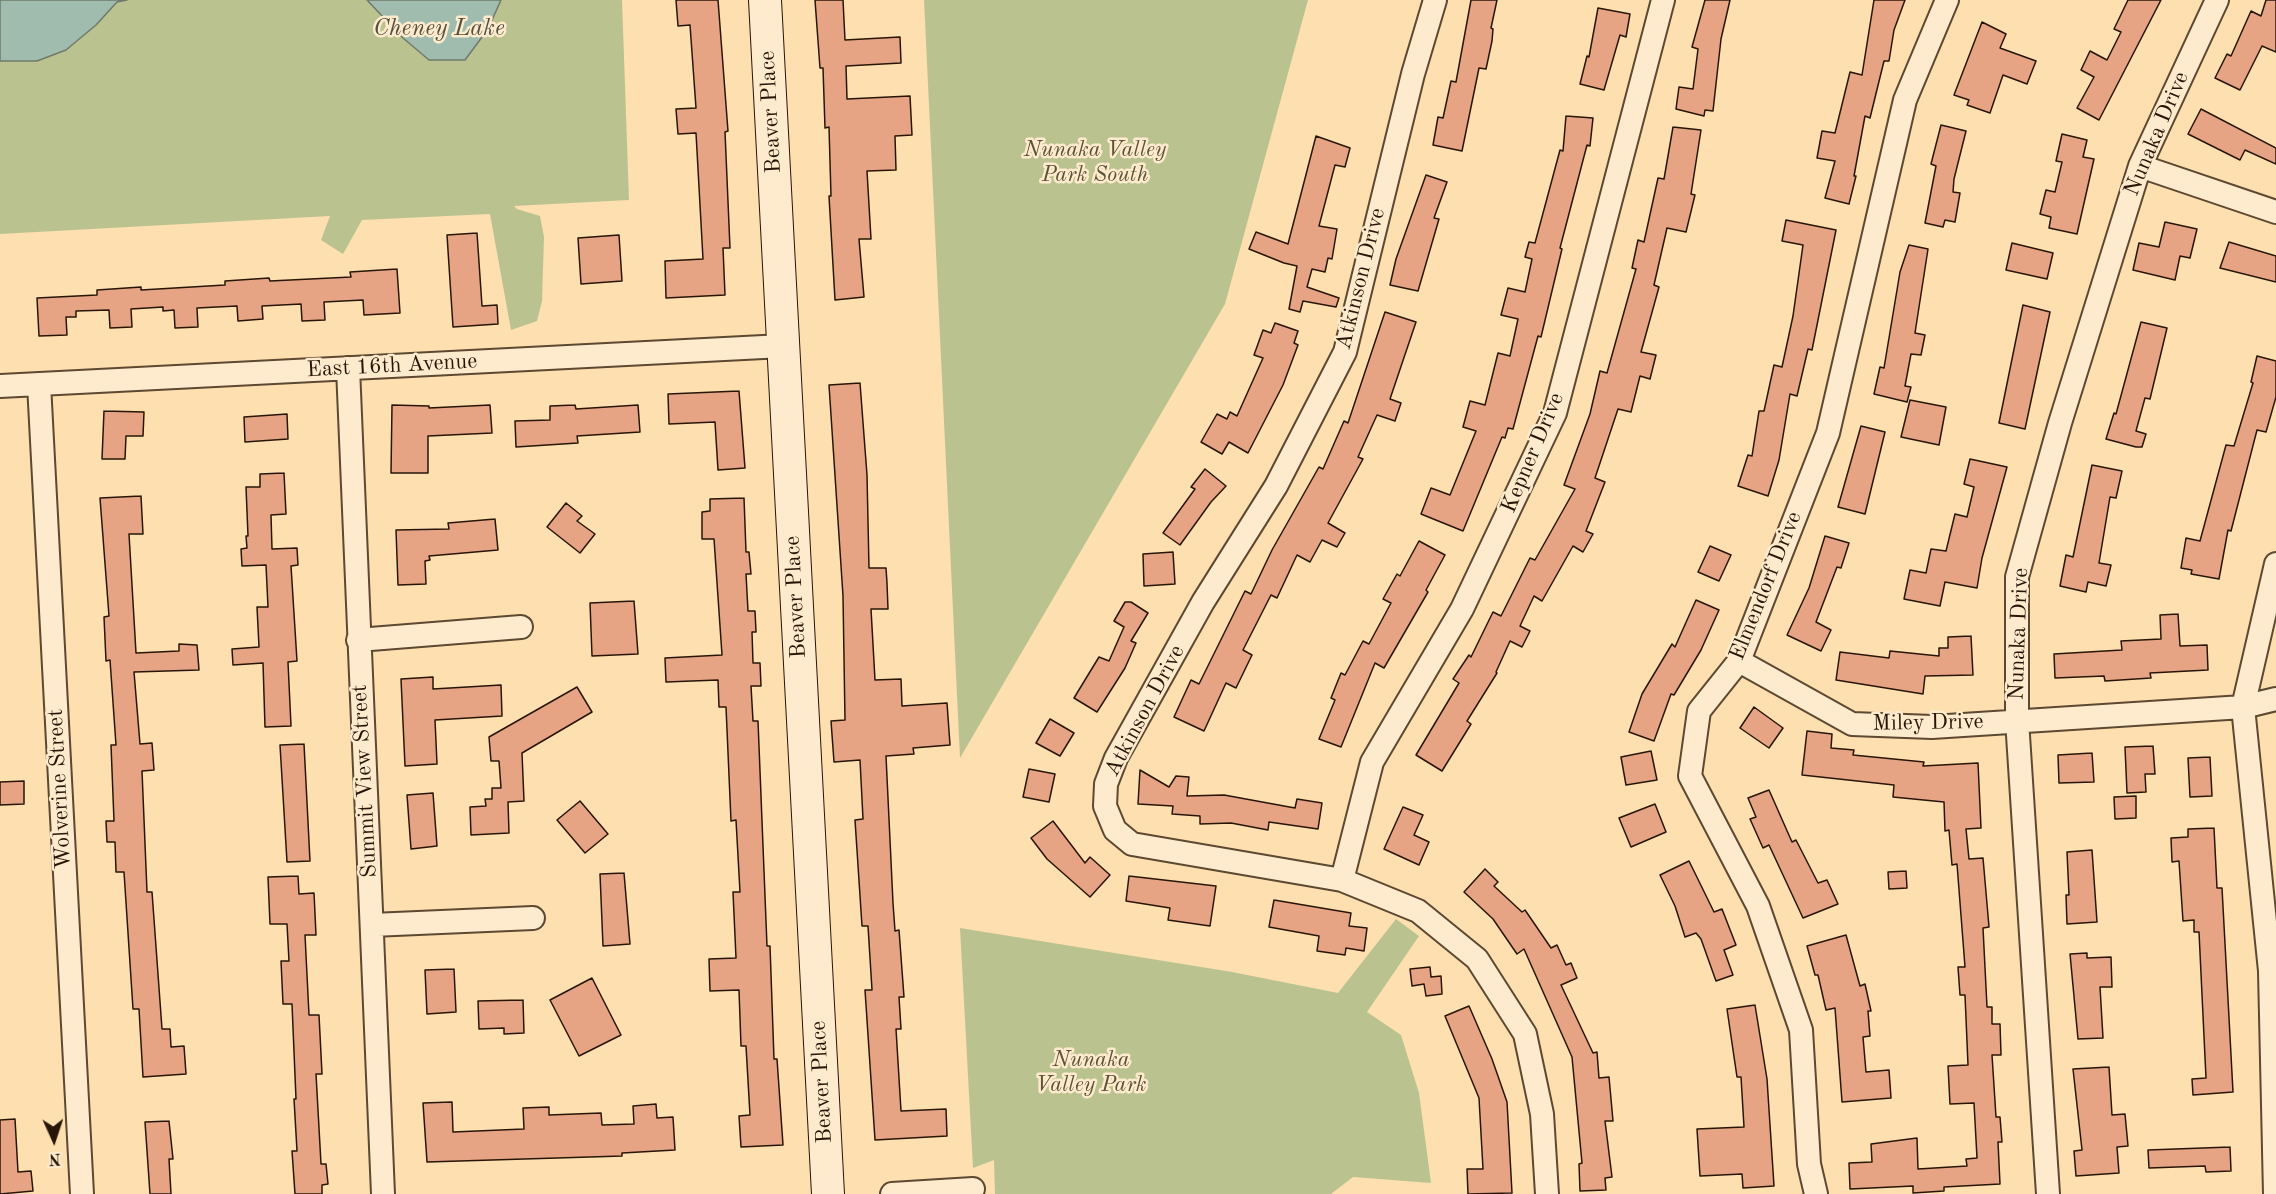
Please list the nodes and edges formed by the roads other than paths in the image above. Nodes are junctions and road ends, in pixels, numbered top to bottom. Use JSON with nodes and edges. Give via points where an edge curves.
{"nodes":[{"id":1,"x":765,"y":0,"type":"edge"},
{"id":2,"x":1435,"y":0,"type":"edge"},
{"id":3,"x":1663,"y":0,"type":"edge"},
{"id":4,"x":1947,"y":0,"type":"edge"},
{"id":5,"x":2217,"y":0,"type":"edge"},
{"id":6,"x":2139,"y":166,"type":"junction"},
{"id":7,"x":2276,"y":212,"type":"edge"},
{"id":8,"x":783,"y":346,"type":"junction"},
{"id":9,"x":348,"y":368,"type":"junction"},
{"id":10,"x":39,"y":384,"type":"junction"},
{"id":11,"x":0,"y":386,"type":"edge"},
{"id":12,"x":2276,"y":564,"type":"edge"},
{"id":13,"x":521,"y":627,"type":"dead end"},
{"id":14,"x":358,"y":640,"type":"junction"},
{"id":15,"x":1739,"y":661,"type":"junction"},
{"id":16,"x":2276,"y":699,"type":"edge"},
{"id":17,"x":2243,"y":707,"type":"junction"},
{"id":18,"x":2017,"y":720,"type":"junction"},
{"id":19,"x":1342,"y":880,"type":"junction"},
{"id":20,"x":533,"y":918,"type":"dead end"},
{"id":21,"x":372,"y":925,"type":"junction"},
{"id":22,"x":2273,"y":971,"type":"edge"},
{"id":23,"x":973,"y":1189,"type":"dead end"},
{"id":24,"x":82,"y":1194,"type":"edge"},
{"id":25,"x":383,"y":1194,"type":"edge"},
{"id":26,"x":828,"y":1194,"type":"edge"},
{"id":27,"x":892,"y":1194,"type":"edge"},
{"id":28,"x":1546,"y":1194,"type":"edge"},
{"id":29,"x":1816,"y":1194,"type":"edge"},
{"id":30,"x":2048,"y":1194,"type":"edge"},
{"id":31,"x":2275,"y":1194,"type":"edge"}],
"edges":[{"from":1,"to":8,"type":"street","name":"Beaver Place"},
{"from":2,"to":19,"type":"street","name":"Atkinson Drive","via":[[1345,352],[1276,486],[1203,602],[1116,758],[1106,784],[1105,806],[1115,830],[1132,844]]},
{"from":3,"to":19,"type":"street","name":"Kepner Drive","via":[[1555,413],[1462,609],[1372,762]]},
{"from":4,"to":15,"type":"street","name":"Elmendorf Drive","via":[[1905,100],[1828,433]]},
{"from":5,"to":6,"type":"street","name":"Nunaka Drive"},
{"from":6,"to":7,"type":"street"},
{"from":6,"to":18,"type":"street","name":"Nunaka Drive","via":[[2016,577]]},
{"from":8,"to":9,"type":"street","name":"East 16th Avenue"},
{"from":8,"to":26,"type":"street","name":"Beaver Place"},
{"from":9,"to":10,"type":"street","name":"East 16th Avenue"},
{"from":9,"to":14,"type":"street","name":"Summit View Street"},
{"from":10,"to":11,"type":"street","name":"East 16th Avenue"},
{"from":10,"to":24,"type":"street","name":"Wolverine Street"},
{"from":12,"to":17,"type":"street"},
{"from":13,"to":14,"type":"street"},
{"from":14,"to":21,"type":"street","name":"Summit View Street"},
{"from":15,"to":18,"type":"street","name":"Miley Drive","via":[[1852,724],[1932,727]]},
{"from":15,"to":29,"type":"street","name":"Elmendorf Drive","via":[[1700,711],[1690,776],[1758,906],[1801,1030],[1809,1164]]},
{"from":16,"to":17,"type":"street","name":"Miley Drive"},
{"from":17,"to":18,"type":"street","name":"Miley Drive"},
{"from":17,"to":22,"type":"street"},
{"from":18,"to":30,"type":"street","name":"Nunaka Drive"},
{"from":19,"to":28,"type":"street","name":"Atkinson Drive","via":[[1418,911],[1477,958],[1525,1034],[1542,1114]]},
{"from":20,"to":21,"type":"street"},
{"from":21,"to":25,"type":"street","name":"Summit View Street"},
{"from":22,"to":31,"type":"street"},
{"from":23,"to":27,"type":"street"}]}
